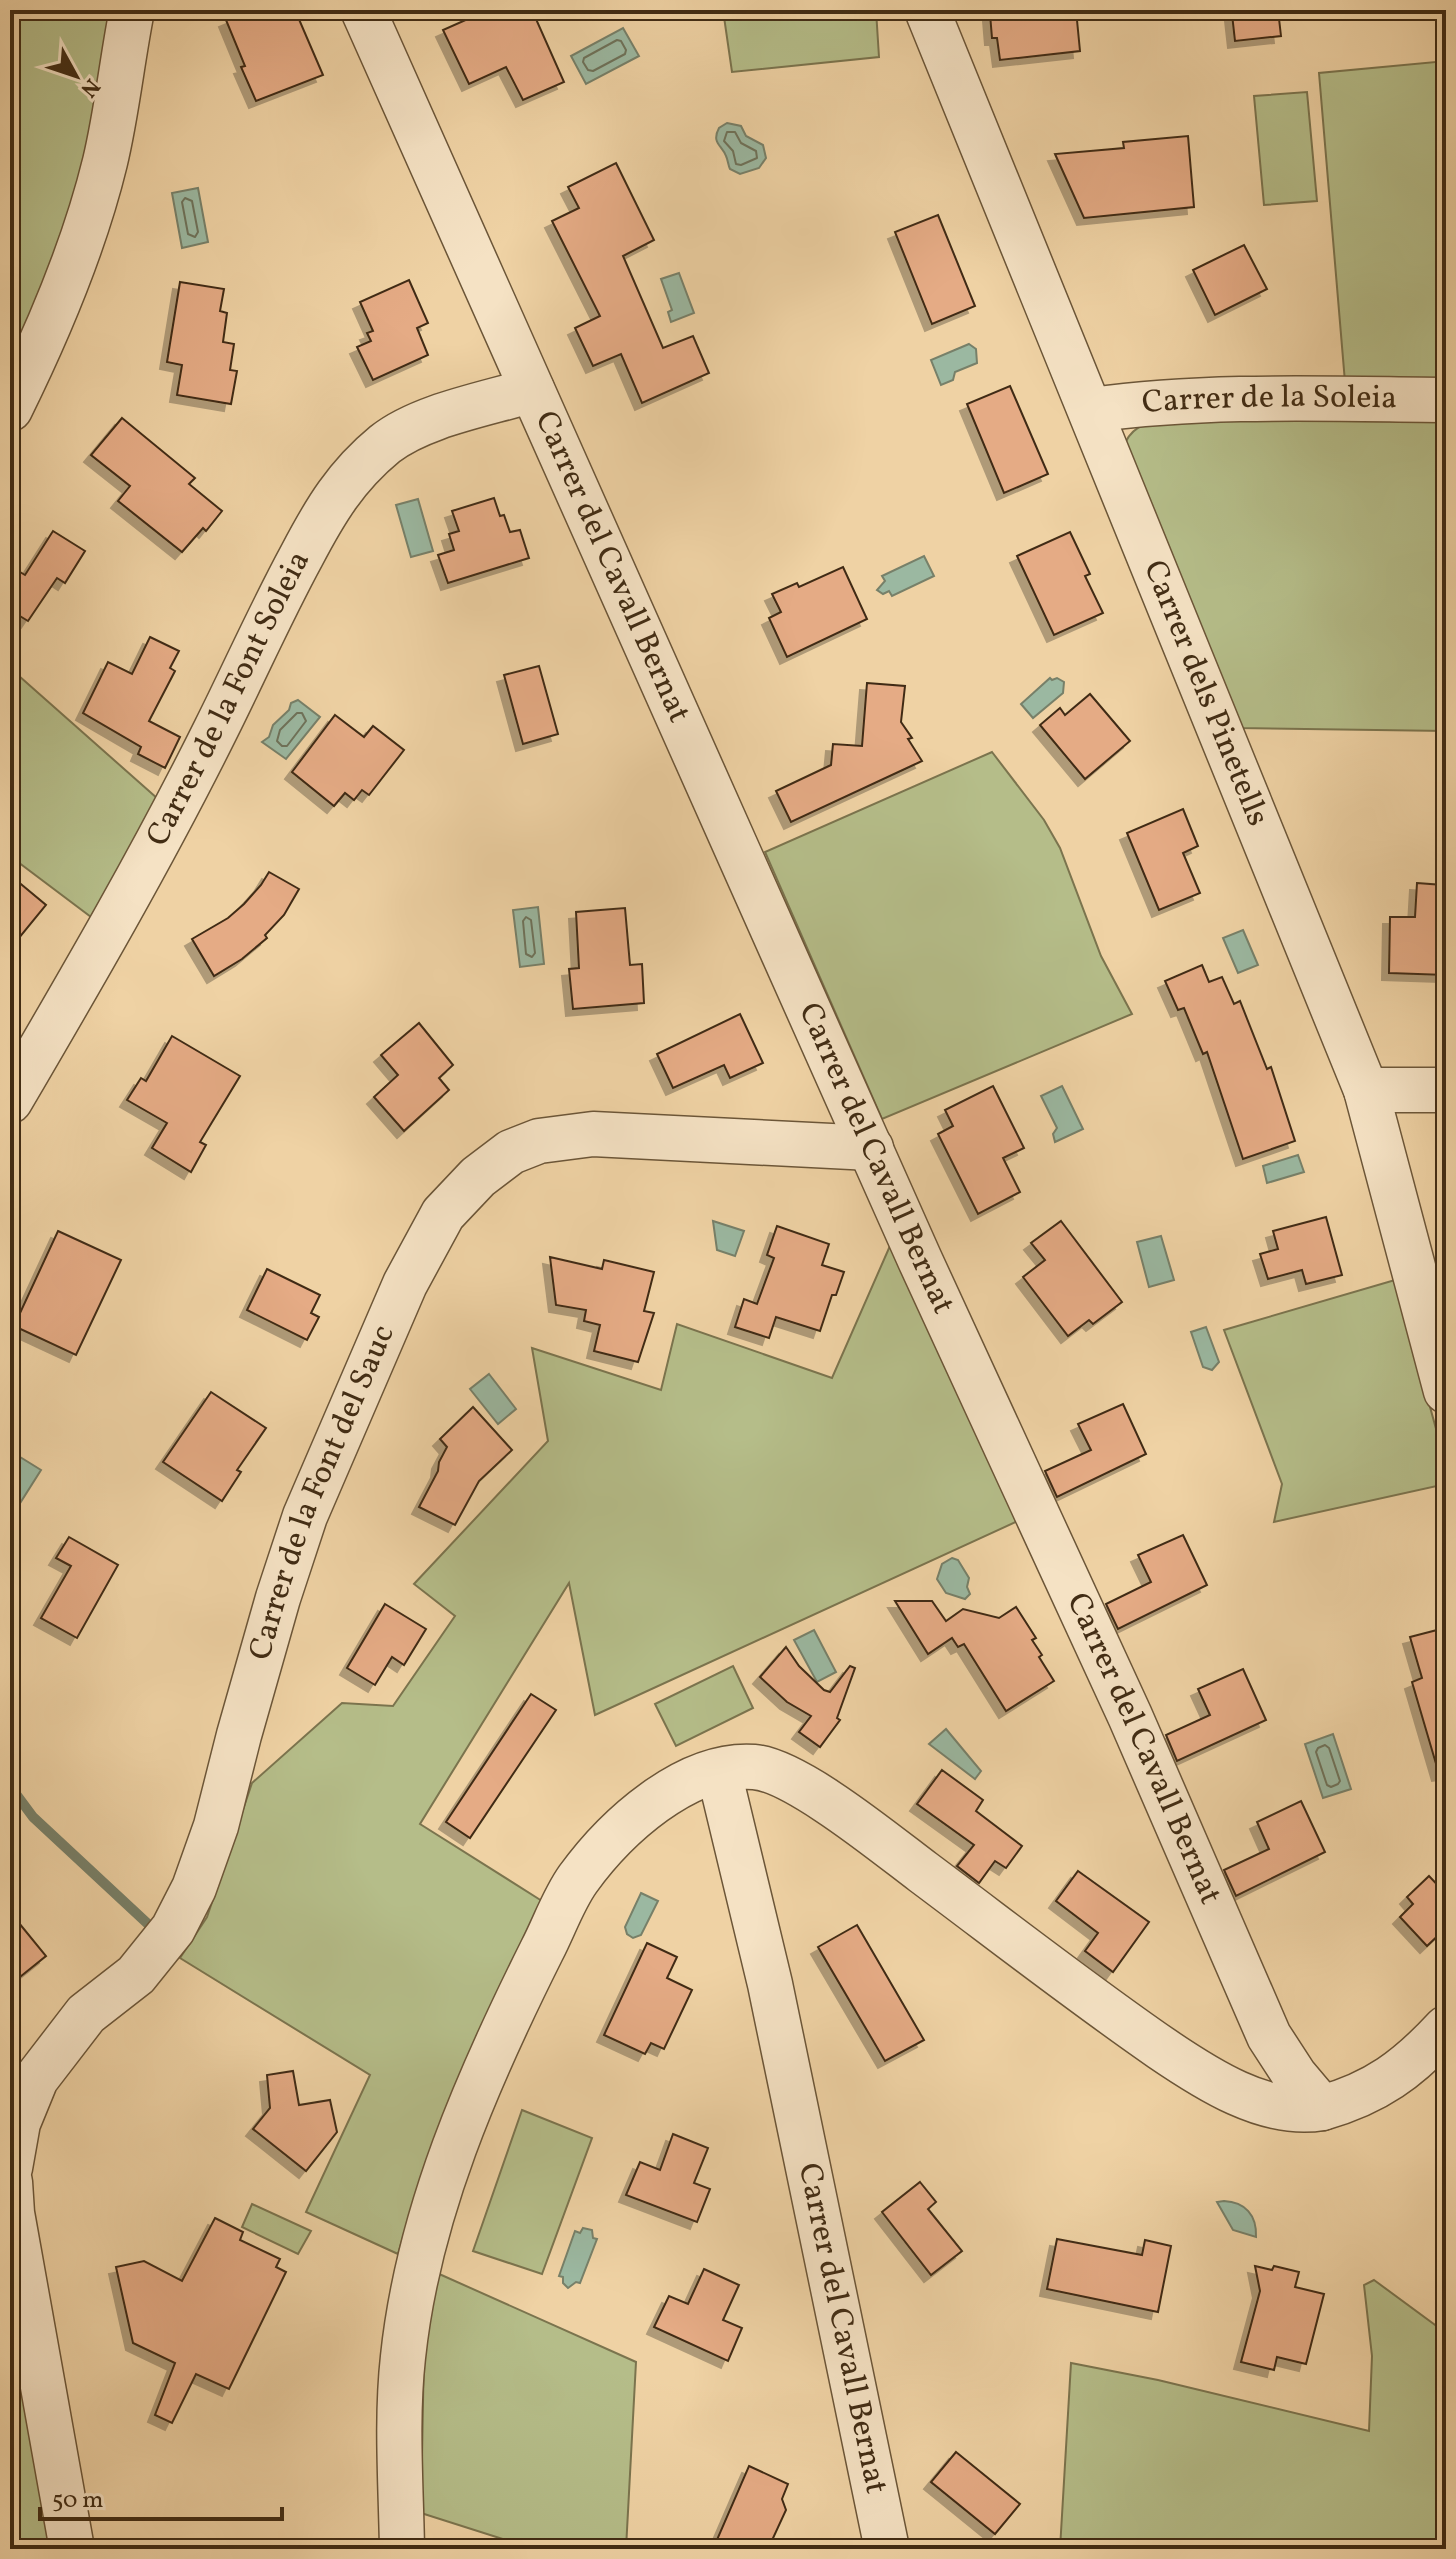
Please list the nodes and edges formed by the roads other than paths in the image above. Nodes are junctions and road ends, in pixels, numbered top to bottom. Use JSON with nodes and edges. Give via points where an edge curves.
{"nodes":[{"id":1,"x":132,"y":10,"type":"edge"},
{"id":2,"x":363,"y":10,"type":"edge"},
{"id":3,"x":927,"y":10,"type":"edge"},
{"id":4,"x":532,"y":390,"type":"junction"},
{"id":5,"x":1446,"y":400,"type":"edge"},
{"id":6,"x":10,"y":409,"type":"edge"},
{"id":7,"x":1092,"y":410,"type":"junction"},
{"id":8,"x":1366,"y":1090,"type":"junction"},
{"id":9,"x":1446,"y":1090,"type":"edge"},
{"id":10,"x":10,"y":1101,"type":"edge"},
{"id":11,"x":871,"y":1148,"type":"junction"},
{"id":12,"x":1446,"y":1391,"type":"edge"},
{"id":13,"x":719,"y":1772,"type":"junction"},
{"id":14,"x":1446,"y":2028,"type":"edge"},
{"id":15,"x":1322,"y":2108,"type":"junction"},
{"id":16,"x":10,"y":2168,"type":"edge"},
{"id":17,"x":10,"y":2182,"type":"edge"},
{"id":18,"x":72,"y":2549,"type":"edge"},
{"id":19,"x":402,"y":2549,"type":"edge"},
{"id":20,"x":887,"y":2549,"type":"edge"}],
"edges":[{"from":1,"to":6,"type":"street","via":[[105,161],[74,263]]},
{"from":2,"to":4,"type":"street","name":"Carrer del Cavall Bernat"},
{"from":3,"to":7,"type":"street","name":"Carrer dels Pinetells"},
{"from":4,"to":10,"type":"street","name":"Carrer de la Font Soleia","via":[[418,424],[387,443],[326,507],[216,730]]},
{"from":4,"to":11,"type":"street","name":"Carrer del Cavall Bernat"},
{"from":5,"to":7,"type":"street","name":"Carrer de la Soleia","via":[[1252,399]]},
{"from":7,"to":8,"type":"street","name":"Carrer dels Pinetells"},
{"from":8,"to":9,"type":"street"},
{"from":8,"to":12,"type":"street","name":"Carrer dels Pinetells"},
{"from":11,"to":15,"type":"street","name":"Carrer del Cavall Bernat","via":[[1130,1716],[1269,2036]]},
{"from":11,"to":16,"type":"street","name":"Carrer de la Font del Sauc","via":[[593,1134],[539,1141],[511,1152],[478,1177],[443,1214],[405,1284],[305,1516],[194,1888],[173,1929],[136,1975],[86,2014],[36,2079],[18,2123]]},
{"from":13,"to":15,"type":"street","via":[[753,1767],[771,1771],[838,1809],[1192,2069],[1275,2106]]},
{"from":13,"to":19,"type":"street","via":[[656,1799],[576,1882],[494,2045],[425,2237],[403,2357]]},
{"from":13,"to":20,"type":"street","name":"Carrer del Cavall Bernat","via":[[770,1984]]},
{"from":14,"to":15,"type":"street","via":[[1383,2084]]},
{"from":17,"to":18,"type":"street"}]}
